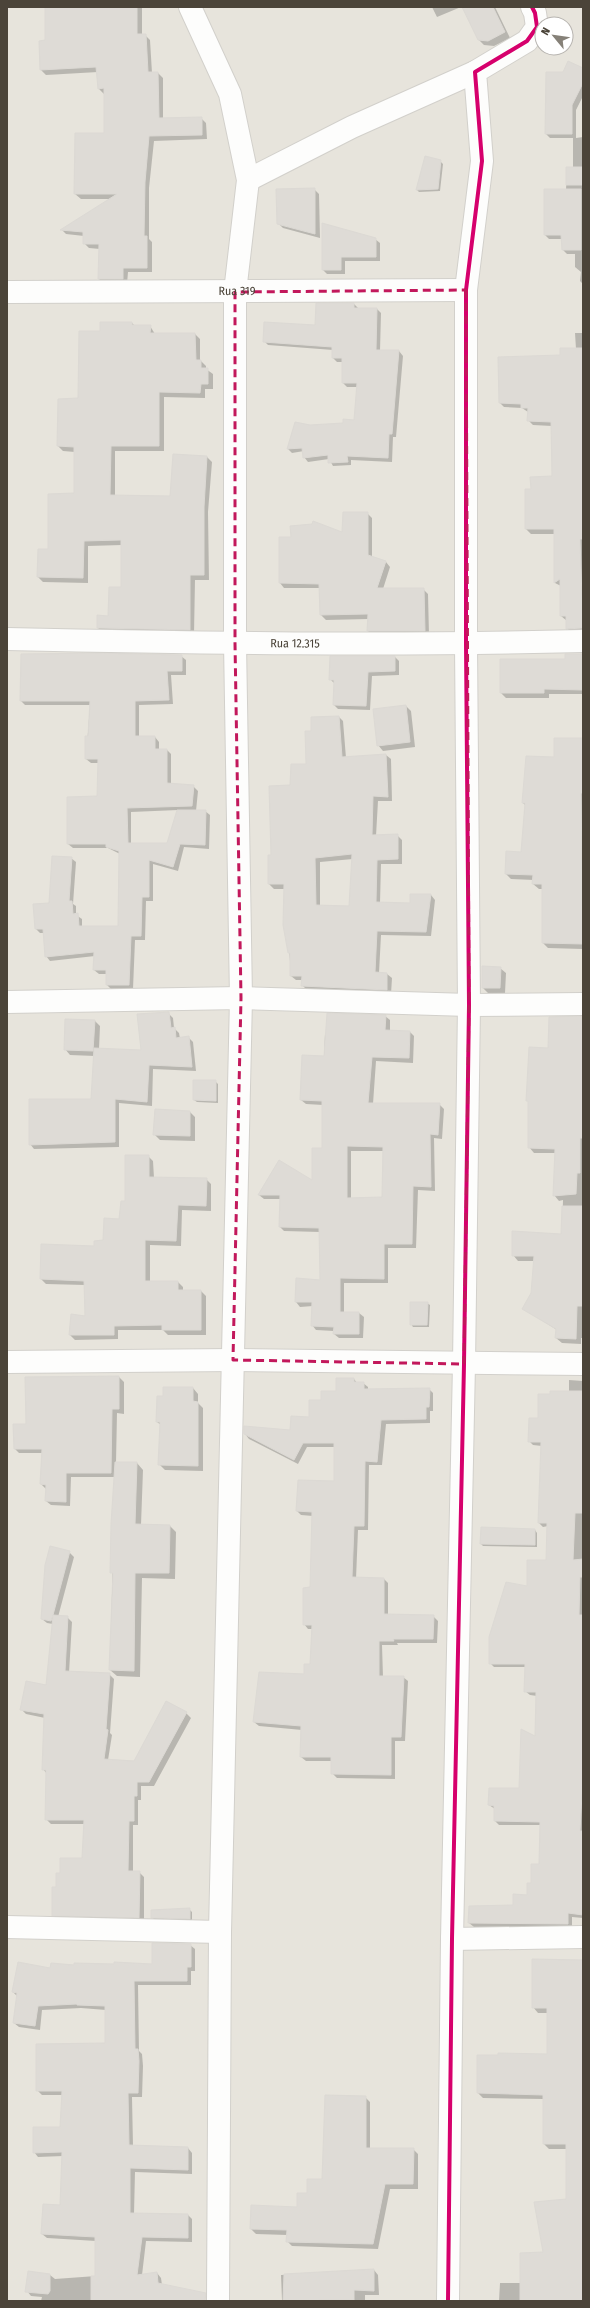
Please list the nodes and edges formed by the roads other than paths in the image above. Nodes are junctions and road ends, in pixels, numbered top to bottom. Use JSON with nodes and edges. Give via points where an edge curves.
{"nodes":[{"id":1,"x":190,"y":7,"type":"edge"},
{"id":2,"x":532,"y":7,"type":"edge"},
{"id":3,"x":475,"y":72,"type":"junction"},
{"id":4,"x":248,"y":180,"type":"junction"},
{"id":5,"x":466,"y":290,"type":"junction"},
{"id":6,"x":7,"y":292,"type":"edge"},
{"id":7,"x":235,"y":292,"type":"junction"},
{"id":8,"x":7,"y":639,"type":"edge"},
{"id":9,"x":583,"y":641,"type":"edge"},
{"id":10,"x":235,"y":643,"type":"junction"},
{"id":11,"x":466,"y":644,"type":"junction"},
{"id":12,"x":241,"y":998,"type":"junction"},
{"id":13,"x":7,"y":1002,"type":"edge"},
{"id":14,"x":583,"y":1004,"type":"edge"},
{"id":15,"x":469,"y":1005,"type":"junction"},
{"id":16,"x":233,"y":1360,"type":"junction"},
{"id":17,"x":7,"y":1362,"type":"edge"},
{"id":18,"x":464,"y":1364,"type":"junction"},
{"id":19,"x":583,"y":1364,"type":"edge"},
{"id":20,"x":7,"y":1927,"type":"edge"},
{"id":21,"x":220,"y":1932,"type":"junction"},
{"id":22,"x":583,"y":1937,"type":"edge"},
{"id":23,"x":452,"y":1939,"type":"junction"},
{"id":24,"x":218,"y":2301,"type":"edge"},
{"id":25,"x":448,"y":2301,"type":"edge"}],
"edges":[{"from":1,"to":4,"type":"street","via":[[230,94]]},
{"from":2,"to":3,"type":"street","via":[[537,27],[527,41]]},
{"from":3,"to":4,"type":"street","via":[[352,127]]},
{"from":3,"to":5,"type":"street","via":[[482,161],[477,219]]},
{"from":4,"to":7,"type":"street"},
{"from":5,"to":7,"type":"street","name":"Rua 319"},
{"from":5,"to":11,"type":"street"},
{"from":6,"to":7,"type":"street","name":"Rua 319"},
{"from":7,"to":10,"type":"street"},
{"from":8,"to":10,"type":"street","name":"Rua 12.315"},
{"from":9,"to":11,"type":"street","name":"Rua 12.315"},
{"from":10,"to":11,"type":"street","name":"Rua 12.315"},
{"from":10,"to":12,"type":"street"},
{"from":11,"to":15,"type":"street"},
{"from":12,"to":13,"type":"street"},
{"from":12,"to":15,"type":"street"},
{"from":12,"to":16,"type":"street"},
{"from":14,"to":15,"type":"street"},
{"from":15,"to":18,"type":"street"},
{"from":16,"to":17,"type":"street"},
{"from":16,"to":18,"type":"street"},
{"from":16,"to":21,"type":"street"},
{"from":18,"to":19,"type":"street"},
{"from":18,"to":23,"type":"street"},
{"from":20,"to":21,"type":"street"},
{"from":21,"to":24,"type":"street"},
{"from":22,"to":23,"type":"street"},
{"from":23,"to":25,"type":"street"}]}
